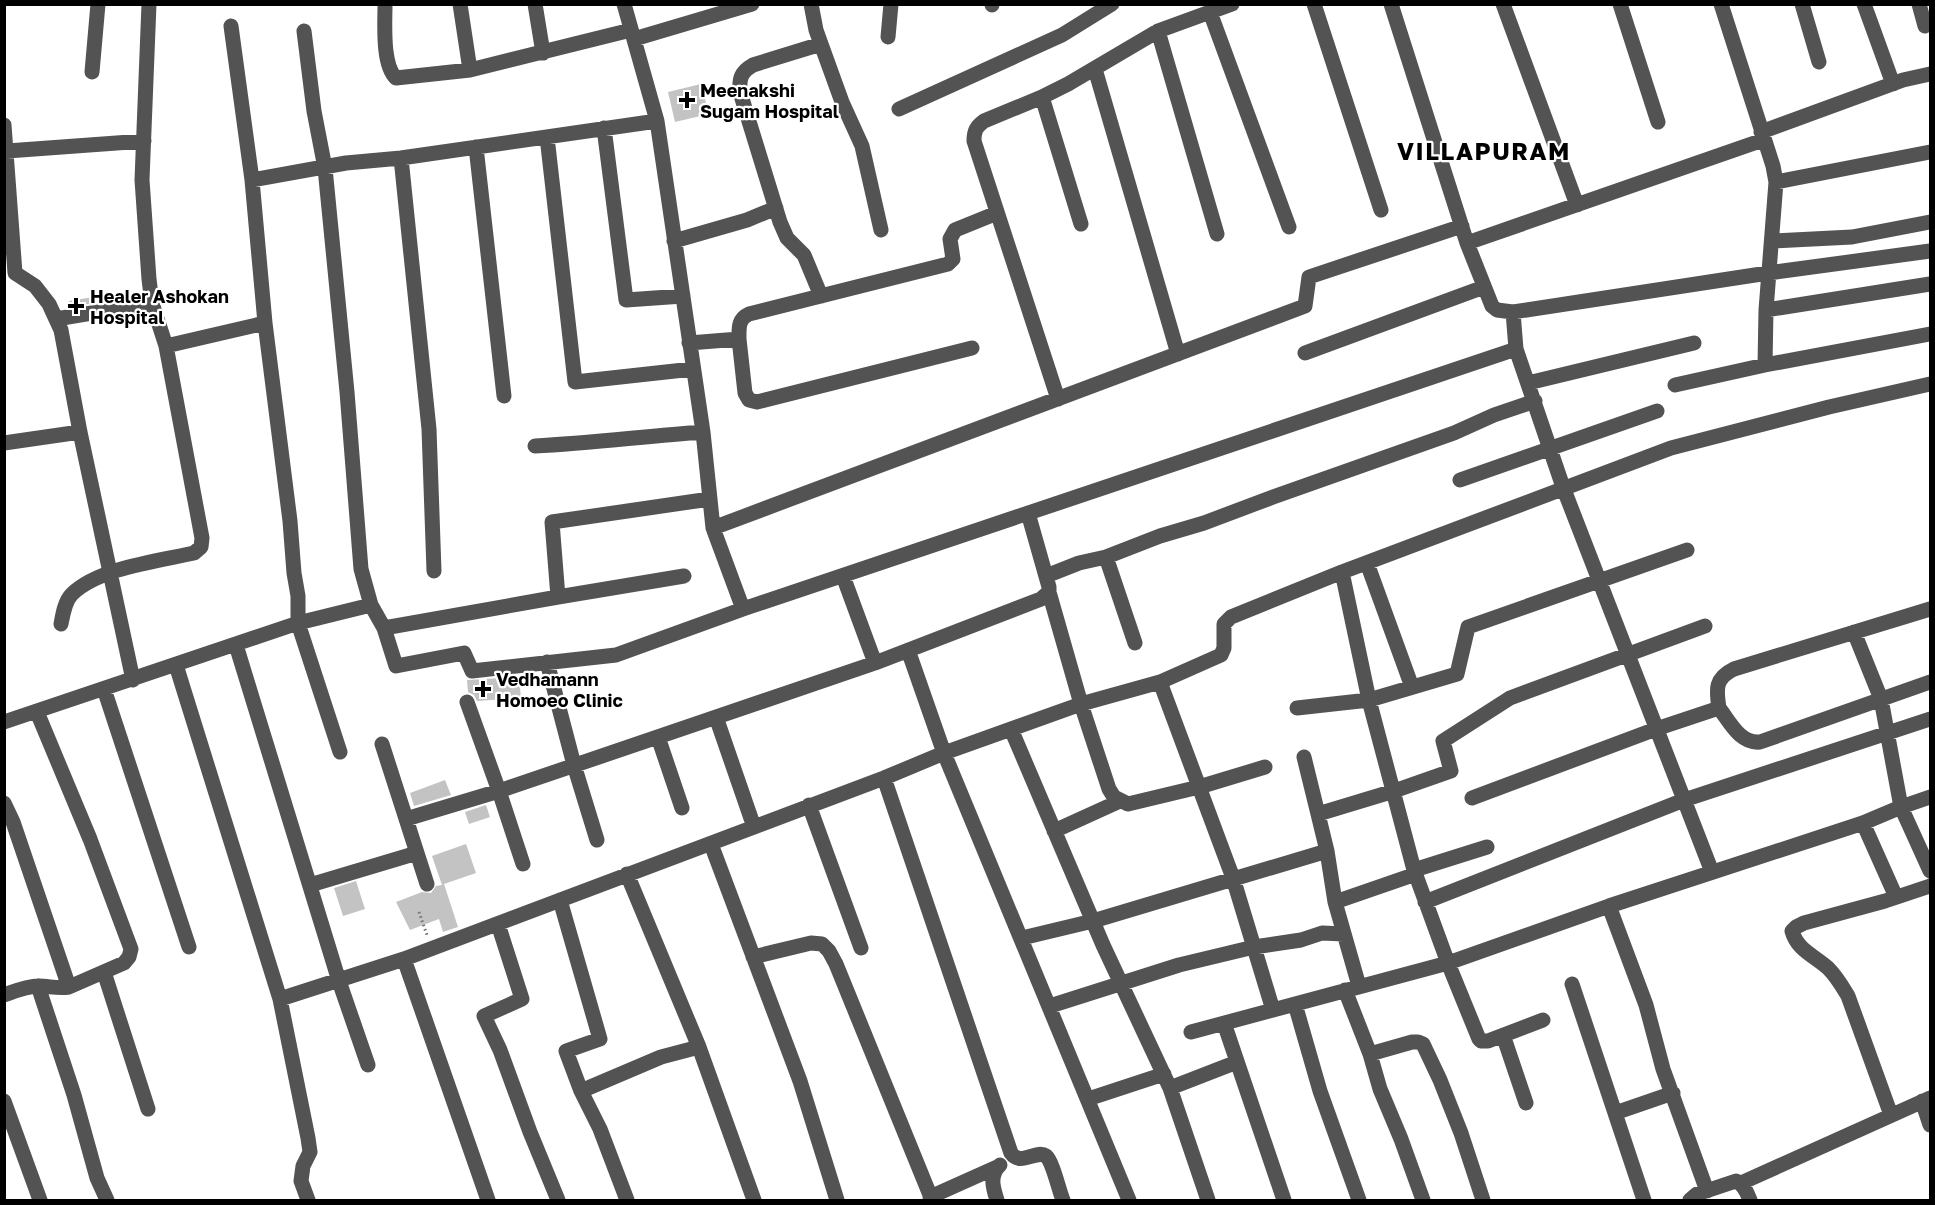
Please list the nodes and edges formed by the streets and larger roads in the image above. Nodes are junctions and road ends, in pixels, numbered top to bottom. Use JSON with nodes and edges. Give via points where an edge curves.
{"nodes":[{"id":1,"x":98,"y":4,"type":"edge"},
{"id":2,"x":149,"y":4,"type":"edge"},
{"id":3,"x":460,"y":4,"type":"edge"},
{"id":4,"x":535,"y":4,"type":"edge"},
{"id":5,"x":624,"y":4,"type":"edge"},
{"id":6,"x":752,"y":4,"type":"edge"},
{"id":7,"x":811,"y":4,"type":"edge"},
{"id":8,"x":891,"y":4,"type":"edge"},
{"id":9,"x":1112,"y":4,"type":"edge"},
{"id":10,"x":1232,"y":4,"type":"edge"},
{"id":11,"x":1314,"y":4,"type":"edge"},
{"id":12,"x":1391,"y":4,"type":"edge"},
{"id":13,"x":1503,"y":4,"type":"edge"},
{"id":14,"x":1620,"y":4,"type":"edge"},
{"id":15,"x":1721,"y":4,"type":"edge"},
{"id":16,"x":1802,"y":4,"type":"edge"},
{"id":17,"x":1864,"y":4,"type":"edge"},
{"id":18,"x":1919,"y":4,"type":"edge"},
{"id":19,"x":386,"y":5,"type":"edge"},
{"id":20,"x":1210,"y":12,"type":"junction"},
{"id":21,"x":231,"y":26,"type":"dead end"},
{"id":22,"x":1925,"y":26,"type":"dead end"},
{"id":23,"x":304,"y":31,"type":"dead end"},
{"id":24,"x":1158,"y":31,"type":"junction"},
{"id":25,"x":633,"y":35,"type":"junction"},
{"id":26,"x":888,"y":36,"type":"dead end"},
{"id":27,"x":821,"y":44,"type":"junction"},
{"id":28,"x":543,"y":53,"type":"junction"},
{"id":29,"x":1819,"y":62,"type":"dead end"},
{"id":30,"x":1095,"y":69,"type":"junction"},
{"id":31,"x":470,"y":70,"type":"junction"},
{"id":32,"x":92,"y":72,"type":"dead end"},
{"id":33,"x":1930,"y":74,"type":"edge"},
{"id":34,"x":1893,"y":84,"type":"junction"},
{"id":35,"x":1042,"y":97,"type":"junction"},
{"id":36,"x":898,"y":109,"type":"dead end"},
{"id":37,"x":657,"y":121,"type":"junction"},
{"id":38,"x":1658,"y":122,"type":"dead end"},
{"id":39,"x":4,"y":125,"type":"edge"},
{"id":40,"x":604,"y":128,"type":"junction"},
{"id":41,"x":1762,"y":136,"type":"junction"},
{"id":42,"x":547,"y":137,"type":"junction"},
{"id":43,"x":144,"y":141,"type":"junction"},
{"id":44,"x":476,"y":147,"type":"junction"},
{"id":45,"x":7,"y":151,"type":"junction"},
{"id":46,"x":1930,"y":152,"type":"edge"},
{"id":47,"x":401,"y":158,"type":"junction"},
{"id":48,"x":325,"y":168,"type":"junction"},
{"id":49,"x":252,"y":180,"type":"junction"},
{"id":50,"x":1776,"y":182,"type":"junction"},
{"id":51,"x":1578,"y":205,"type":"junction"},
{"id":52,"x":776,"y":208,"type":"junction"},
{"id":53,"x":1381,"y":210,"type":"dead end"},
{"id":54,"x":997,"y":213,"type":"junction"},
{"id":55,"x":1930,"y":222,"type":"edge"},
{"id":56,"x":1081,"y":224,"type":"dead end"},
{"id":57,"x":1462,"y":226,"type":"junction"},
{"id":58,"x":1289,"y":227,"type":"dead end"},
{"id":59,"x":881,"y":230,"type":"dead end"},
{"id":60,"x":1217,"y":234,"type":"dead end"},
{"id":61,"x":675,"y":241,"type":"junction"},
{"id":62,"x":1772,"y":241,"type":"junction"},
{"id":63,"x":1467,"y":243,"type":"junction"},
{"id":64,"x":1930,"y":251,"type":"edge"},
{"id":65,"x":1768,"y":273,"type":"junction"},
{"id":66,"x":10,"y":276,"type":"edge"},
{"id":67,"x":1930,"y":284,"type":"edge"},
{"id":68,"x":1484,"y":287,"type":"junction"},
{"id":69,"x":683,"y":296,"type":"junction"},
{"id":70,"x":821,"y":296,"type":"junction"},
{"id":71,"x":152,"y":303,"type":"junction"},
{"id":72,"x":1766,"y":310,"type":"junction"},
{"id":73,"x":1513,"y":312,"type":"junction"},
{"id":74,"x":56,"y":319,"type":"junction"},
{"id":75,"x":265,"y":323,"type":"junction"},
{"id":76,"x":1930,"y":334,"type":"edge"},
{"id":77,"x":739,"y":339,"type":"junction"},
{"id":78,"x":689,"y":343,"type":"junction"},
{"id":79,"x":1694,"y":343,"type":"dead end"},
{"id":80,"x":166,"y":346,"type":"junction"},
{"id":81,"x":972,"y":348,"type":"dead end"},
{"id":82,"x":1516,"y":349,"type":"junction"},
{"id":83,"x":1178,"y":354,"type":"junction"},
{"id":84,"x":1305,"y":354,"type":"dead end"},
{"id":85,"x":1765,"y":365,"type":"junction"},
{"id":86,"x":693,"y":369,"type":"junction"},
{"id":87,"x":1528,"y":384,"type":"junction"},
{"id":88,"x":1930,"y":384,"type":"edge"},
{"id":89,"x":1675,"y":385,"type":"dead end"},
{"id":90,"x":504,"y":396,"type":"dead end"},
{"id":91,"x":1058,"y":399,"type":"junction"},
{"id":92,"x":1535,"y":401,"type":"junction"},
{"id":93,"x":1657,"y":411,"type":"dead end"},
{"id":94,"x":80,"y":432,"type":"junction"},
{"id":95,"x":702,"y":432,"type":"junction"},
{"id":96,"x":4,"y":443,"type":"edge"},
{"id":97,"x":535,"y":446,"type":"dead end"},
{"id":98,"x":1550,"y":449,"type":"junction"},
{"id":99,"x":1460,"y":480,"type":"dead end"},
{"id":100,"x":1563,"y":487,"type":"junction"},
{"id":101,"x":710,"y":499,"type":"junction"},
{"id":102,"x":1028,"y":513,"type":"junction"},
{"id":103,"x":713,"y":528,"type":"junction"},
{"id":104,"x":1687,"y":550,"type":"dead end"},
{"id":105,"x":1106,"y":557,"type":"junction"},
{"id":106,"x":1367,"y":563,"type":"junction"},
{"id":107,"x":110,"y":572,"type":"junction"},
{"id":108,"x":434,"y":572,"type":"dead end"},
{"id":109,"x":1341,"y":572,"type":"junction"},
{"id":110,"x":684,"y":576,"type":"dead end"},
{"id":111,"x":843,"y":576,"type":"junction"},
{"id":112,"x":1046,"y":576,"type":"junction"},
{"id":113,"x":1599,"y":580,"type":"junction"},
{"id":114,"x":1049,"y":592,"type":"junction"},
{"id":115,"x":558,"y":597,"type":"junction"},
{"id":116,"x":371,"y":604,"type":"junction"},
{"id":117,"x":743,"y":609,"type":"junction"},
{"id":118,"x":1930,"y":609,"type":"edge"},
{"id":119,"x":298,"y":623,"type":"junction"},
{"id":120,"x":61,"y":624,"type":"dead end"},
{"id":121,"x":1705,"y":627,"type":"dead end"},
{"id":122,"x":384,"y":628,"type":"junction"},
{"id":123,"x":1854,"y":632,"type":"junction"},
{"id":124,"x":1135,"y":643,"type":"dead end"},
{"id":125,"x":236,"y":645,"type":"junction"},
{"id":126,"x":908,"y":650,"type":"junction"},
{"id":127,"x":1628,"y":655,"type":"junction"},
{"id":128,"x":548,"y":662,"type":"junction"},
{"id":129,"x":875,"y":663,"type":"junction"},
{"id":130,"x":176,"y":665,"type":"junction"},
{"id":131,"x":133,"y":680,"type":"junction"},
{"id":132,"x":1160,"y":682,"type":"junction"},
{"id":133,"x":1930,"y":682,"type":"edge"},
{"id":134,"x":1412,"y":687,"type":"junction"},
{"id":135,"x":104,"y":689,"type":"junction"},
{"id":136,"x":1881,"y":699,"type":"junction"},
{"id":137,"x":1369,"y":700,"type":"junction"},
{"id":138,"x":466,"y":702,"type":"dead end"},
{"id":139,"x":1081,"y":704,"type":"junction"},
{"id":140,"x":1297,"y":708,"type":"dead end"},
{"id":141,"x":1719,"y":708,"type":"junction"},
{"id":142,"x":37,"y":712,"type":"junction"},
{"id":143,"x":716,"y":717,"type":"junction"},
{"id":144,"x":1930,"y":719,"type":"edge"},
{"id":145,"x":4,"y":722,"type":"edge"},
{"id":146,"x":1011,"y":729,"type":"junction"},
{"id":147,"x":1656,"y":729,"type":"junction"},
{"id":148,"x":1887,"y":733,"type":"junction"},
{"id":149,"x":658,"y":736,"type":"junction"},
{"id":150,"x":382,"y":744,"type":"dead end"},
{"id":151,"x":339,"y":752,"type":"dead end"},
{"id":152,"x":944,"y":753,"type":"junction"},
{"id":153,"x":1304,"y":757,"type":"dead end"},
{"id":154,"x":574,"y":765,"type":"junction"},
{"id":155,"x":1265,"y":767,"type":"dead end"},
{"id":156,"x":884,"y":778,"type":"junction"},
{"id":157,"x":1199,"y":787,"type":"junction"},
{"id":158,"x":499,"y":791,"type":"junction"},
{"id":159,"x":1394,"y":792,"type":"junction"},
{"id":160,"x":1930,"y":797,"type":"edge"},
{"id":161,"x":1472,"y":798,"type":"dead end"},
{"id":162,"x":1684,"y":800,"type":"junction"},
{"id":163,"x":1120,"y":801,"type":"junction"},
{"id":164,"x":4,"y":803,"type":"edge"},
{"id":165,"x":809,"y":805,"type":"junction"},
{"id":166,"x":1901,"y":807,"type":"junction"},
{"id":167,"x":682,"y":808,"type":"dead end"},
{"id":168,"x":1318,"y":814,"type":"junction"},
{"id":169,"x":406,"y":819,"type":"junction"},
{"id":170,"x":1863,"y":823,"type":"junction"},
{"id":171,"x":754,"y":827,"type":"junction"},
{"id":172,"x":1054,"y":831,"type":"junction"},
{"id":173,"x":597,"y":840,"type":"dead end"},
{"id":174,"x":711,"y":843,"type":"junction"},
{"id":175,"x":1487,"y":847,"type":"dead end"},
{"id":176,"x":1327,"y":851,"type":"junction"},
{"id":177,"x":417,"y":853,"type":"junction"},
{"id":178,"x":523,"y":864,"type":"dead end"},
{"id":179,"x":1930,"y":871,"type":"edge"},
{"id":180,"x":1415,"y":872,"type":"junction"},
{"id":181,"x":1712,"y":872,"type":"junction"},
{"id":182,"x":627,"y":874,"type":"junction"},
{"id":183,"x":1233,"y":878,"type":"junction"},
{"id":184,"x":427,"y":884,"type":"dead end"},
{"id":185,"x":310,"y":885,"type":"junction"},
{"id":186,"x":1930,"y":886,"type":"edge"},
{"id":187,"x":1896,"y":897,"type":"junction"},
{"id":188,"x":560,"y":900,"type":"junction"},
{"id":189,"x":1335,"y":902,"type":"junction"},
{"id":190,"x":1425,"y":902,"type":"junction"},
{"id":191,"x":1609,"y":906,"type":"junction"},
{"id":192,"x":1092,"y":921,"type":"junction"},
{"id":193,"x":498,"y":924,"type":"junction"},
{"id":194,"x":1344,"y":934,"type":"junction"},
{"id":195,"x":1022,"y":938,"type":"junction"},
{"id":196,"x":189,"y":947,"type":"dead end"},
{"id":197,"x":1254,"y":947,"type":"junction"},
{"id":198,"x":861,"y":948,"type":"dead end"},
{"id":199,"x":753,"y":957,"type":"junction"},
{"id":200,"x":404,"y":959,"type":"junction"},
{"id":201,"x":1448,"y":963,"type":"junction"},
{"id":202,"x":104,"y":972,"type":"junction"},
{"id":203,"x":4,"y":978,"type":"edge"},
{"id":204,"x":339,"y":981,"type":"junction"},
{"id":205,"x":1121,"y":984,"type":"junction"},
{"id":206,"x":1572,"y":984,"type":"dead end"},
{"id":207,"x":38,"y":986,"type":"junction"},
{"id":208,"x":69,"y":987,"type":"junction"},
{"id":209,"x":1352,"y":988,"type":"junction"},
{"id":210,"x":8,"y":994,"type":"edge"},
{"id":211,"x":280,"y":999,"type":"junction"},
{"id":212,"x":1294,"y":1004,"type":"junction"},
{"id":213,"x":1050,"y":1006,"type":"junction"},
{"id":214,"x":1273,"y":1010,"type":"junction"},
{"id":215,"x":1543,"y":1020,"type":"dead end"},
{"id":216,"x":1224,"y":1023,"type":"junction"},
{"id":217,"x":1191,"y":1032,"type":"dead end"},
{"id":218,"x":1503,"y":1035,"type":"junction"},
{"id":219,"x":699,"y":1047,"type":"junction"},
{"id":220,"x":1370,"y":1054,"type":"junction"},
{"id":221,"x":1237,"y":1062,"type":"junction"},
{"id":222,"x":368,"y":1065,"type":"dead end"},
{"id":223,"x":1167,"y":1081,"type":"junction"},
{"id":224,"x":581,"y":1091,"type":"junction"},
{"id":225,"x":1673,"y":1093,"type":"junction"},
{"id":226,"x":1088,"y":1099,"type":"junction"},
{"id":227,"x":1926,"y":1100,"type":"edge"},
{"id":228,"x":4,"y":1101,"type":"edge"},
{"id":229,"x":1526,"y":1103,"type":"dead end"},
{"id":230,"x":148,"y":1109,"type":"dead end"},
{"id":231,"x":1615,"y":1113,"type":"junction"},
{"id":232,"x":1891,"y":1115,"type":"junction"},
{"id":233,"x":1930,"y":1125,"type":"edge"},
{"id":234,"x":1012,"y":1156,"type":"junction"},
{"id":235,"x":997,"y":1167,"type":"junction"},
{"id":236,"x":1740,"y":1183,"type":"junction"},
{"id":237,"x":1707,"y":1191,"type":"junction"},
{"id":238,"x":931,"y":1199,"type":"edge"},
{"id":239,"x":40,"y":1200,"type":"edge"},
{"id":240,"x":107,"y":1200,"type":"edge"},
{"id":241,"x":308,"y":1200,"type":"edge"},
{"id":242,"x":488,"y":1200,"type":"edge"},
{"id":243,"x":558,"y":1200,"type":"edge"},
{"id":244,"x":627,"y":1200,"type":"edge"},
{"id":245,"x":754,"y":1200,"type":"edge"},
{"id":246,"x":837,"y":1200,"type":"edge"},
{"id":247,"x":997,"y":1200,"type":"edge"},
{"id":248,"x":1063,"y":1200,"type":"edge"},
{"id":249,"x":1129,"y":1200,"type":"edge"},
{"id":250,"x":1208,"y":1200,"type":"edge"},
{"id":251,"x":1284,"y":1200,"type":"edge"},
{"id":252,"x":1359,"y":1200,"type":"edge"},
{"id":253,"x":1423,"y":1200,"type":"edge"},
{"id":254,"x":1483,"y":1200,"type":"edge"},
{"id":255,"x":1644,"y":1200,"type":"edge"},
{"id":256,"x":1690,"y":1200,"type":"edge"},
{"id":257,"x":1750,"y":1200,"type":"edge"}],
"edges":[{"from":1,"to":32,"type":"street"},
{"from":2,"to":43,"type":"street"},
{"from":3,"to":31,"type":"street"},
{"from":4,"to":28,"type":"street"},
{"from":5,"to":25,"type":"street"},
{"from":6,"to":25,"type":"street"},
{"from":7,"to":27,"type":"street"},
{"from":8,"to":26,"type":"street"},
{"from":9,"to":36,"type":"street","via":[[1062,35]]},
{"from":10,"to":20,"type":"street"},
{"from":11,"to":53,"type":"street"},
{"from":12,"to":57,"type":"street"},
{"from":13,"to":51,"type":"street"},
{"from":14,"to":38,"type":"street"},
{"from":15,"to":41,"type":"street"},
{"from":16,"to":29,"type":"street"},
{"from":17,"to":34,"type":"street"},
{"from":18,"to":22,"type":"street"},
{"from":19,"to":31,"type":"street","via":[[385,39],[390,71],[396,78]]},
{"from":20,"to":24,"type":"street"},
{"from":20,"to":58,"type":"street"},
{"from":21,"to":49,"type":"street"},
{"from":23,"to":48,"type":"street"},
{"from":24,"to":30,"type":"street"},
{"from":24,"to":60,"type":"street"},
{"from":25,"to":28,"type":"street"},
{"from":25,"to":37,"type":"street"},
{"from":27,"to":52,"type":"street","via":[[753,65],[741,75],[740,92]]},
{"from":27,"to":59,"type":"street","via":[[862,146]]},
{"from":28,"to":31,"type":"street"},
{"from":30,"to":35,"type":"street"},
{"from":30,"to":83,"type":"street"},
{"from":33,"to":34,"type":"street"},
{"from":34,"to":41,"type":"street"},
{"from":35,"to":54,"type":"street","via":[[984,121],[974,133]]},
{"from":35,"to":56,"type":"street"},
{"from":37,"to":40,"type":"street"},
{"from":37,"to":61,"type":"street"},
{"from":39,"to":45,"type":"street"},
{"from":40,"to":42,"type":"street"},
{"from":40,"to":69,"type":"street","via":[[626,300]]},
{"from":41,"to":50,"type":"street"},
{"from":41,"to":51,"type":"street"},
{"from":42,"to":44,"type":"street"},
{"from":42,"to":86,"type":"street","via":[[575,382]]},
{"from":43,"to":45,"type":"street"},
{"from":43,"to":71,"type":"street","via":[[142,180]]},
{"from":44,"to":47,"type":"street"},
{"from":44,"to":90,"type":"street"},
{"from":45,"to":66,"type":"street"},
{"from":46,"to":50,"type":"street"},
{"from":47,"to":48,"type":"street"},
{"from":47,"to":108,"type":"street","via":[[429,429]]},
{"from":48,"to":49,"type":"street"},
{"from":48,"to":116,"type":"street","via":[[362,574]]},
{"from":49,"to":75,"type":"street"},
{"from":50,"to":62,"type":"street"},
{"from":51,"to":63,"type":"street"},
{"from":52,"to":61,"type":"street"},
{"from":52,"to":70,"type":"street","via":[[787,238],[804,255]]},
{"from":54,"to":70,"type":"street","via":[[955,230],[950,239],[953,259],[948,264]]},
{"from":54,"to":91,"type":"street"},
{"from":55,"to":62,"type":"street","via":[[1852,237]]},
{"from":57,"to":63,"type":"street"},
{"from":57,"to":83,"type":"street","via":[[1309,277],[1305,306]]},
{"from":61,"to":69,"type":"street"},
{"from":62,"to":65,"type":"street"},
{"from":63,"to":68,"type":"street"},
{"from":64,"to":65,"type":"street"},
{"from":65,"to":72,"type":"street"},
{"from":65,"to":73,"type":"street"},
{"from":66,"to":74,"type":"street","via":[[35,286]]},
{"from":67,"to":72,"type":"street"},
{"from":68,"to":73,"type":"street","via":[[1492,306]]},
{"from":68,"to":84,"type":"street"},
{"from":69,"to":78,"type":"street"},
{"from":70,"to":77,"type":"street","via":[[743,317]]},
{"from":71,"to":74,"type":"street"},
{"from":71,"to":80,"type":"street"},
{"from":72,"to":85,"type":"street"},
{"from":73,"to":82,"type":"street"},
{"from":74,"to":94,"type":"street"},
{"from":75,"to":80,"type":"street"},
{"from":75,"to":119,"type":"street","via":[[290,521]]},
{"from":76,"to":85,"type":"street"},
{"from":77,"to":78,"type":"street"},
{"from":77,"to":81,"type":"street","via":[[746,393],[749,400],[757,402]]},
{"from":78,"to":86,"type":"street"},
{"from":79,"to":87,"type":"street"},
{"from":80,"to":107,"type":"street","via":[[202,528],[201,547],[194,553]]},
{"from":82,"to":87,"type":"street"},
{"from":82,"to":102,"type":"street"},
{"from":83,"to":91,"type":"street"},
{"from":85,"to":89,"type":"street"},
{"from":86,"to":95,"type":"street"},
{"from":87,"to":92,"type":"street"},
{"from":88,"to":100,"type":"street","via":[[1671,448]]},
{"from":91,"to":103,"type":"street"},
{"from":92,"to":98,"type":"street"},
{"from":92,"to":105,"type":"street"},
{"from":93,"to":98,"type":"street"},
{"from":94,"to":96,"type":"street"},
{"from":94,"to":107,"type":"street"},
{"from":95,"to":97,"type":"street"},
{"from":95,"to":101,"type":"street"},
{"from":98,"to":99,"type":"street"},
{"from":98,"to":100,"type":"street"},
{"from":100,"to":106,"type":"street"},
{"from":100,"to":113,"type":"street"},
{"from":101,"to":103,"type":"street"},
{"from":101,"to":115,"type":"street","via":[[552,522]]},
{"from":102,"to":111,"type":"street"},
{"from":102,"to":112,"type":"street"},
{"from":103,"to":117,"type":"street"},
{"from":104,"to":113,"type":"street"},
{"from":105,"to":112,"type":"street"},
{"from":105,"to":124,"type":"street"},
{"from":106,"to":109,"type":"street"},
{"from":106,"to":134,"type":"street"},
{"from":107,"to":120,"type":"street","via":[[72,594]]},
{"from":107,"to":131,"type":"street"},
{"from":109,"to":132,"type":"street","via":[[1231,617],[1224,624],[1221,655]]},
{"from":109,"to":137,"type":"street"},
{"from":110,"to":115,"type":"street"},
{"from":111,"to":117,"type":"street"},
{"from":111,"to":129,"type":"street"},
{"from":112,"to":114,"type":"street"},
{"from":113,"to":127,"type":"street"},
{"from":113,"to":134,"type":"street","via":[[1468,627],[1457,674]]},
{"from":114,"to":126,"type":"street","via":[[1041,599]]},
{"from":114,"to":139,"type":"street"},
{"from":115,"to":122,"type":"street"},
{"from":116,"to":119,"type":"street"},
{"from":116,"to":122,"type":"street"},
{"from":117,"to":128,"type":"street","via":[[616,655]]},
{"from":118,"to":123,"type":"street"},
{"from":119,"to":125,"type":"street"},
{"from":119,"to":151,"type":"street"},
{"from":121,"to":127,"type":"street"},
{"from":122,"to":128,"type":"street","via":[[396,666],[464,652],[472,671]]},
{"from":123,"to":136,"type":"street"},
{"from":123,"to":141,"type":"street","via":[[1725,673],[1717,693]]},
{"from":125,"to":130,"type":"street"},
{"from":125,"to":185,"type":"street"},
{"from":126,"to":129,"type":"street"},
{"from":126,"to":152,"type":"street"},
{"from":127,"to":147,"type":"street"},
{"from":127,"to":159,"type":"street","via":[[1510,698],[1443,741],[1450,771]]},
{"from":128,"to":154,"type":"street"},
{"from":129,"to":143,"type":"street"},
{"from":130,"to":131,"type":"street"},
{"from":130,"to":211,"type":"street"},
{"from":131,"to":135,"type":"street"},
{"from":132,"to":139,"type":"street"},
{"from":132,"to":157,"type":"street"},
{"from":133,"to":136,"type":"street"},
{"from":134,"to":137,"type":"street"},
{"from":135,"to":142,"type":"street"},
{"from":135,"to":196,"type":"street"},
{"from":136,"to":141,"type":"street","via":[[1753,743],[1738,733]]},
{"from":136,"to":148,"type":"street"},
{"from":137,"to":140,"type":"street"},
{"from":137,"to":159,"type":"street"},
{"from":138,"to":158,"type":"street"},
{"from":139,"to":146,"type":"street"},
{"from":139,"to":163,"type":"street","via":[[1108,789]]},
{"from":141,"to":147,"type":"street"},
{"from":142,"to":145,"type":"street"},
{"from":142,"to":202,"type":"street","via":[[131,949],[124,963]]},
{"from":143,"to":149,"type":"street"},
{"from":143,"to":171,"type":"street"},
{"from":144,"to":148,"type":"street"},
{"from":146,"to":152,"type":"street"},
{"from":146,"to":172,"type":"street"},
{"from":147,"to":161,"type":"street"},
{"from":147,"to":162,"type":"street"},
{"from":148,"to":162,"type":"street"},
{"from":148,"to":166,"type":"street"},
{"from":149,"to":154,"type":"street"},
{"from":149,"to":167,"type":"street"},
{"from":150,"to":169,"type":"street"},
{"from":152,"to":156,"type":"street"},
{"from":152,"to":195,"type":"street"},
{"from":153,"to":168,"type":"street"},
{"from":154,"to":158,"type":"street"},
{"from":154,"to":173,"type":"street"},
{"from":155,"to":157,"type":"street"},
{"from":156,"to":165,"type":"street"},
{"from":156,"to":234,"type":"street"},
{"from":157,"to":163,"type":"street","via":[[1128,804]]},
{"from":157,"to":183,"type":"street"},
{"from":158,"to":169,"type":"street"},
{"from":158,"to":178,"type":"street"},
{"from":159,"to":168,"type":"street"},
{"from":159,"to":180,"type":"street"},
{"from":160,"to":166,"type":"street"},
{"from":162,"to":181,"type":"street"},
{"from":162,"to":190,"type":"street"},
{"from":163,"to":172,"type":"street"},
{"from":164,"to":208,"type":"street"},
{"from":165,"to":171,"type":"street"},
{"from":165,"to":198,"type":"street"},
{"from":166,"to":170,"type":"street"},
{"from":166,"to":179,"type":"street"},
{"from":168,"to":176,"type":"street"},
{"from":169,"to":177,"type":"street"},
{"from":170,"to":181,"type":"street"},
{"from":170,"to":187,"type":"street"},
{"from":171,"to":174,"type":"street"},
{"from":172,"to":192,"type":"street"},
{"from":174,"to":182,"type":"street"},
{"from":174,"to":199,"type":"street"},
{"from":175,"to":180,"type":"street"},
{"from":176,"to":183,"type":"street"},
{"from":176,"to":189,"type":"street"},
{"from":177,"to":184,"type":"street"},
{"from":177,"to":185,"type":"street"},
{"from":180,"to":189,"type":"street"},
{"from":180,"to":190,"type":"street"},
{"from":181,"to":191,"type":"street"},
{"from":182,"to":188,"type":"street"},
{"from":182,"to":219,"type":"street"},
{"from":183,"to":192,"type":"street"},
{"from":183,"to":197,"type":"street"},
{"from":185,"to":204,"type":"street"},
{"from":186,"to":187,"type":"street"},
{"from":187,"to":232,"type":"street","via":[[1804,923],[1792,931],[1798,945],[1838,978],[1848,996]]},
{"from":188,"to":193,"type":"street"},
{"from":188,"to":224,"type":"street","via":[[600,1039],[566,1051]]},
{"from":189,"to":194,"type":"street"},
{"from":190,"to":201,"type":"street"},
{"from":191,"to":201,"type":"street"},
{"from":191,"to":225,"type":"street"},
{"from":192,"to":195,"type":"street"},
{"from":192,"to":205,"type":"street"},
{"from":193,"to":200,"type":"street"},
{"from":193,"to":243,"type":"street","via":[[522,999],[484,1016]]},
{"from":194,"to":197,"type":"street","via":[[1322,933]]},
{"from":194,"to":209,"type":"street"},
{"from":195,"to":213,"type":"street"},
{"from":197,"to":205,"type":"street"},
{"from":197,"to":214,"type":"street"},
{"from":199,"to":238,"type":"street","via":[[811,943],[822,944],[829,951]]},
{"from":199,"to":246,"type":"street","via":[[800,1081]]},
{"from":200,"to":204,"type":"street"},
{"from":200,"to":242,"type":"street"},
{"from":201,"to":209,"type":"street"},
{"from":201,"to":218,"type":"street","via":[[1479,1039],[1484,1042]]},
{"from":202,"to":208,"type":"street"},
{"from":202,"to":230,"type":"street"},
{"from":203,"to":210,"type":"street"},
{"from":204,"to":211,"type":"street"},
{"from":204,"to":222,"type":"street"},
{"from":205,"to":213,"type":"street"},
{"from":205,"to":223,"type":"street"},
{"from":206,"to":231,"type":"street"},
{"from":207,"to":208,"type":"street"},
{"from":207,"to":210,"type":"street"},
{"from":207,"to":240,"type":"street"},
{"from":209,"to":212,"type":"street"},
{"from":209,"to":220,"type":"street"},
{"from":211,"to":241,"type":"street","via":[[310,1152],[301,1181]]},
{"from":212,"to":214,"type":"street"},
{"from":212,"to":252,"type":"street"},
{"from":213,"to":226,"type":"street"},
{"from":214,"to":216,"type":"street"},
{"from":215,"to":218,"type":"street"},
{"from":216,"to":217,"type":"street"},
{"from":216,"to":221,"type":"street"},
{"from":218,"to":229,"type":"street"},
{"from":219,"to":224,"type":"street","via":[[662,1057]]},
{"from":219,"to":245,"type":"street"},
{"from":220,"to":253,"type":"street"},
{"from":220,"to":254,"type":"street","via":[[1412,1042],[1423,1044],[1461,1133]]},
{"from":221,"to":223,"type":"street"},
{"from":221,"to":251,"type":"street"},
{"from":223,"to":226,"type":"street"},
{"from":223,"to":250,"type":"street"},
{"from":224,"to":244,"type":"street"},
{"from":225,"to":231,"type":"street"},
{"from":225,"to":237,"type":"street"},
{"from":226,"to":249,"type":"street"},
{"from":227,"to":232,"type":"street"},
{"from":227,"to":233,"type":"street"},
{"from":228,"to":239,"type":"street"},
{"from":231,"to":255,"type":"street"},
{"from":232,"to":236,"type":"street"},
{"from":234,"to":235,"type":"street"},
{"from":234,"to":248,"type":"street","via":[[1046,1156]]},
{"from":235,"to":238,"type":"street"},
{"from":235,"to":247,"type":"street","via":[[993,1183]]},
{"from":236,"to":237,"type":"street"},
{"from":236,"to":257,"type":"street"},
{"from":237,"to":256,"type":"street"}]}
